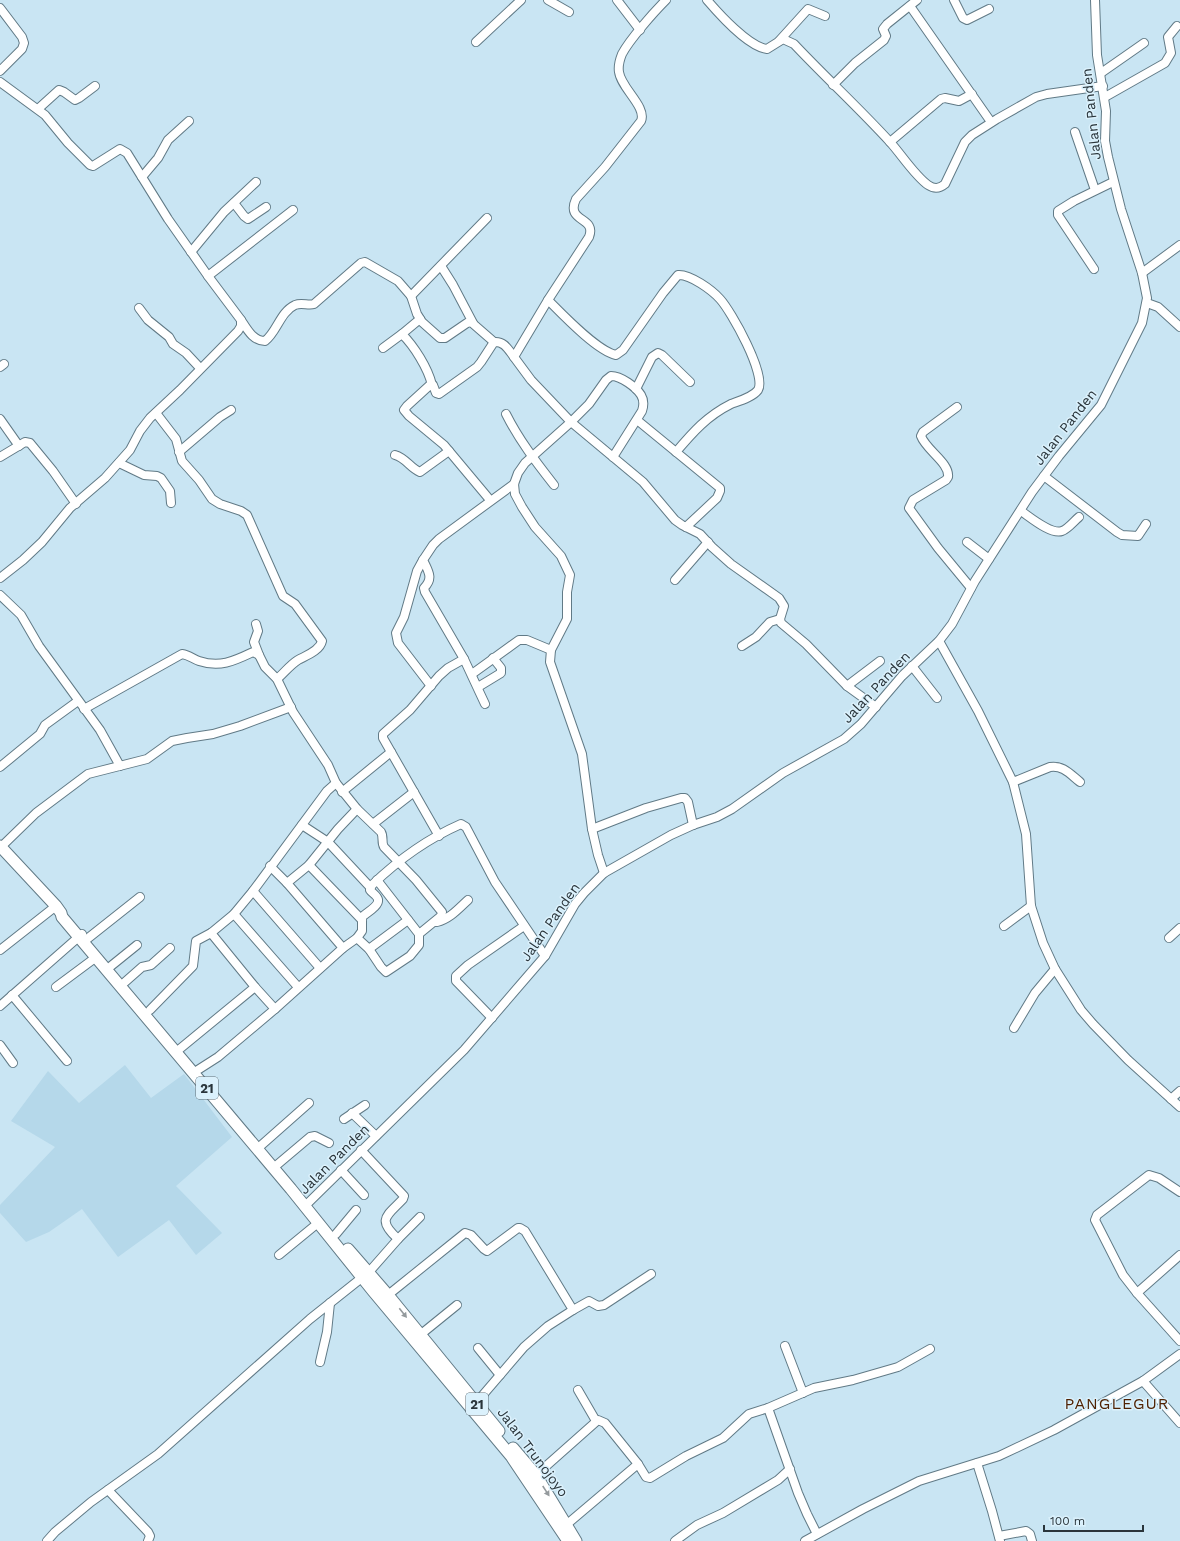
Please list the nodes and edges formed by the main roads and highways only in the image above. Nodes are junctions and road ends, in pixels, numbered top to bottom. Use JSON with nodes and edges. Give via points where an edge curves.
{"nodes":[{"id":1,"x":0,"y":846,"type":"edge"},
{"id":2,"x":83,"y":937,"type":"junction"},
{"id":3,"x":178,"y":1050,"type":"junction"},
{"id":4,"x":260,"y":1146,"type":"junction"},
{"id":5,"x":307,"y":1204,"type":"junction"},
{"id":6,"x":366,"y":1275,"type":"junction"},
{"id":7,"x":568,"y":1541,"type":"edge"},
{"id":8,"x":576,"y":1541,"type":"edge"}],
"edges":[{"from":1,"to":2,"type":"highway","number":"21"},
{"from":2,"to":3,"type":"highway","number":"21","via":[[150,1010]]},
{"from":2,"to":3,"type":"highway","number":"21","via":[[95,958]]},
{"from":3,"to":4,"type":"highway","number":"21"},
{"from":4,"to":5,"type":"highway","number":"21"},
{"from":4,"to":5,"type":"highway","number":"21","via":[[278,1164]]},
{"from":5,"to":6,"type":"highway","number":"21","via":[[336,1234]]},
{"from":5,"to":6,"type":"highway","number":"21","via":[[318,1223]]},
{"from":6,"to":7,"type":"highway","name":"Jalan Trunojoyo","number":"21","via":[[511,1456]]},
{"from":6,"to":8,"type":"highway","name":"Jalan Trunojoyo","number":"21","one_way":true,"via":[[388,1295],[536,1476]]}]}
